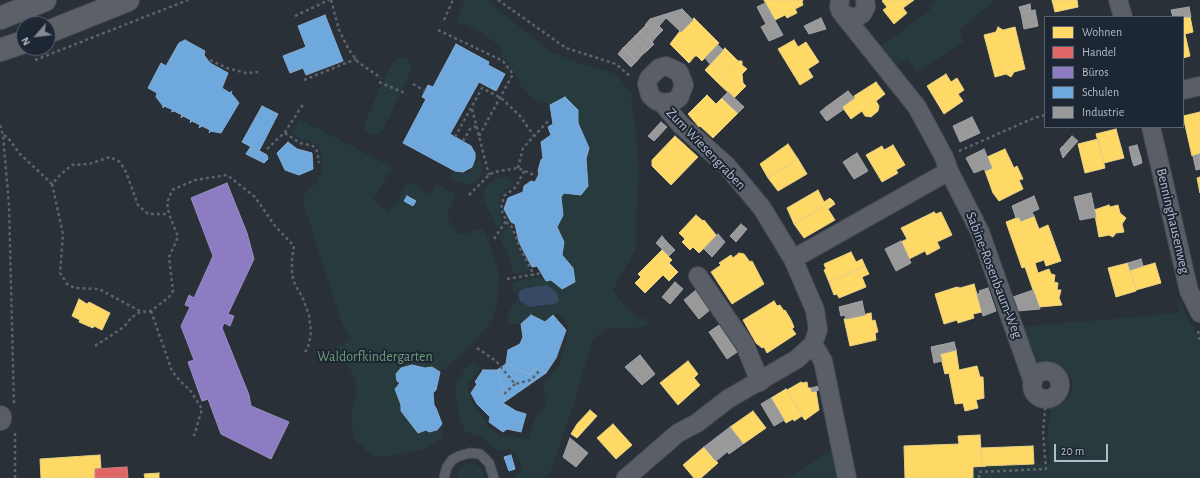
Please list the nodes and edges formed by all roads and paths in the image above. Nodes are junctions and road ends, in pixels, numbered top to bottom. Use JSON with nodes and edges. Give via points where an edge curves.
{"nodes":[{"id":1,"x":45,"y":0,"type":"edge"},
{"id":2,"x":128,"y":0,"type":"edge"},
{"id":3,"x":188,"y":0,"type":"edge"},
{"id":4,"x":330,"y":0,"type":"edge"},
{"id":5,"x":453,"y":0,"type":"edge"},
{"id":6,"x":498,"y":0,"type":"edge"},
{"id":7,"x":865,"y":0,"type":"edge"},
{"id":8,"x":1118,"y":0,"type":"edge"},
{"id":9,"x":842,"y":8,"type":"edge"},
{"id":10,"x":295,"y":16,"type":"dead end"},
{"id":11,"x":1123,"y":16,"type":"edge"},
{"id":12,"x":0,"y":18,"type":"edge"},
{"id":13,"x":444,"y":20,"type":"dead end"},
{"id":14,"x":56,"y":29,"type":"edge"},
{"id":15,"x":438,"y":30,"type":"dead end"},
{"id":16,"x":0,"y":50,"type":"edge"},
{"id":17,"x":16,"y":51,"type":"edge"},
{"id":18,"x":56,"y":52,"type":"edge"},
{"id":19,"x":356,"y":59,"type":"junction"},
{"id":20,"x":210,"y":60,"type":"dead end"},
{"id":21,"x":258,"y":72,"type":"dead end"},
{"id":22,"x":381,"y":78,"type":"dead end"},
{"id":23,"x":304,"y":80,"type":"dead end"},
{"id":24,"x":379,"y":82,"type":"dead end"},
{"id":25,"x":413,"y":84,"type":"dead end"},
{"id":26,"x":1200,"y":86,"type":"edge"},
{"id":27,"x":1184,"y":90,"type":"edge"},
{"id":28,"x":425,"y":91,"type":"dead end"},
{"id":29,"x":407,"y":94,"type":"dead end"},
{"id":30,"x":655,"y":97,"type":"joint"},
{"id":31,"x":501,"y":98,"type":"junction"},
{"id":32,"x":304,"y":103,"type":"dead end"},
{"id":33,"x":472,"y":109,"type":"junction"},
{"id":34,"x":1044,"y":115,"type":"edge"},
{"id":35,"x":549,"y":120,"type":"dead end"},
{"id":36,"x":0,"y":125,"type":"edge"},
{"id":37,"x":476,"y":126,"type":"junction"},
{"id":38,"x":1151,"y":128,"type":"edge"},
{"id":39,"x":284,"y":133,"type":"junction"},
{"id":40,"x":3,"y":135,"type":"junction"},
{"id":41,"x":479,"y":136,"type":"junction"},
{"id":42,"x":534,"y":136,"type":"junction"},
{"id":43,"x":455,"y":137,"type":"dead end"},
{"id":44,"x":463,"y":141,"type":"dead end"},
{"id":45,"x":267,"y":149,"type":"dead end"},
{"id":46,"x":319,"y":163,"type":"dead end"},
{"id":47,"x":946,"y":164,"type":"junction"},
{"id":48,"x":518,"y":168,"type":"junction"},
{"id":49,"x":524,"y":171,"type":"junction"},
{"id":50,"x":489,"y":175,"type":"junction"},
{"id":51,"x":536,"y":176,"type":"dead end"},
{"id":52,"x":52,"y":184,"type":"junction"},
{"id":53,"x":469,"y":195,"type":"dead end"},
{"id":54,"x":169,"y":214,"type":"junction"},
{"id":55,"x":507,"y":221,"type":"junction"},
{"id":56,"x":494,"y":239,"type":"dead end"},
{"id":57,"x":793,"y":259,"type":"junction"},
{"id":58,"x":542,"y":273,"type":"dead end"},
{"id":59,"x":534,"y":275,"type":"junction"},
{"id":60,"x":698,"y":276,"type":"dead end"},
{"id":61,"x":507,"y":279,"type":"dead end"},
{"id":62,"x":151,"y":311,"type":"junction"},
{"id":63,"x":140,"y":312,"type":"junction"},
{"id":64,"x":1200,"y":313,"type":"edge"},
{"id":65,"x":813,"y":344,"type":"junction"},
{"id":66,"x":95,"y":346,"type":"dead end"},
{"id":67,"x":477,"y":348,"type":"dead end"},
{"id":68,"x":304,"y":355,"type":"dead end"},
{"id":69,"x":540,"y":370,"type":"dead end"},
{"id":70,"x":760,"y":382,"type":"junction"},
{"id":71,"x":1033,"y":382,"type":"junction"},
{"id":72,"x":515,"y":384,"type":"junction"},
{"id":73,"x":504,"y":394,"type":"dead end"},
{"id":74,"x":1046,"y":398,"type":"junction"},
{"id":75,"x":7,"y":418,"type":"edge"},
{"id":76,"x":194,"y":436,"type":"dead end"},
{"id":77,"x":16,"y":478,"type":"edge"},
{"id":78,"x":444,"y":478,"type":"edge"},
{"id":79,"x":494,"y":478,"type":"edge"},
{"id":80,"x":626,"y":478,"type":"edge"},
{"id":81,"x":847,"y":478,"type":"edge"},
{"id":82,"x":979,"y":478,"type":"edge"}],
"edges":[{"from":1,"to":12,"type":"main road"},
{"from":2,"to":14,"type":"main road"},
{"from":3,"to":18,"type":"path"},
{"from":4,"to":10,"type":"path"},
{"from":4,"to":19,"type":"path","via":[[339,30]]},
{"from":5,"to":13,"type":"path"},
{"from":6,"to":30,"type":"path","via":[[566,48],[616,64]]},
{"from":7,"to":9,"type":"street","name":"Sabine-Rosenbaum-Weg","via":[[866,7],[862,14],[852,18]]},
{"from":8,"to":11,"type":"street"},
{"from":9,"to":47,"type":"street","name":"Sabine-Rosenbaum-Weg","via":[[856,32],[917,107]]},
{"from":15,"to":31,"type":"path","via":[[503,61],[513,74]]},
{"from":16,"to":17,"type":"main road"},
{"from":19,"to":22,"type":"path"},
{"from":19,"to":23,"type":"path"},
{"from":20,"to":21,"type":"path","via":[[246,74]]},
{"from":24,"to":29,"type":"path"},
{"from":25,"to":28,"type":"path"},
{"from":26,"to":27,"type":"street"},
{"from":30,"to":57,"type":"street","name":"Zum Wiesengraben","via":[[732,172],[762,208]]},
{"from":31,"to":33,"type":"path","via":[[482,88]]},
{"from":31,"to":41,"type":"path"},
{"from":31,"to":42,"type":"path","via":[[520,116]]},
{"from":32,"to":39,"type":"path"},
{"from":33,"to":37,"type":"path"},
{"from":33,"to":43,"type":"path"},
{"from":34,"to":47,"type":"path","via":[[1034,118]]},
{"from":35,"to":42,"type":"path"},
{"from":36,"to":40,"type":"path"},
{"from":37,"to":41,"type":"path"},
{"from":37,"to":44,"type":"path","via":[[470,129]]},
{"from":38,"to":64,"type":"street","name":"Benninghausenweg","via":[[1189,291]]},
{"from":39,"to":45,"type":"path"},
{"from":39,"to":46,"type":"path","via":[[300,143],[313,146],[317,151]]},
{"from":40,"to":52,"type":"path"},
{"from":40,"to":75,"type":"path","via":[[9,205]]},
{"from":41,"to":50,"type":"path"},
{"from":42,"to":48,"type":"path","via":[[523,148]]},
{"from":47,"to":57,"type":"street"},
{"from":47,"to":71,"type":"street","name":"Sabine-Rosenbaum-Weg","via":[[980,232]]},
{"from":48,"to":49,"type":"path"},
{"from":48,"to":50,"type":"path"},
{"from":49,"to":51,"type":"path"},
{"from":49,"to":55,"type":"path","via":[[516,187],[508,192],[502,201],[501,209]]},
{"from":50,"to":53,"type":"path"},
{"from":52,"to":54,"type":"path","via":[[72,165],[89,164],[110,157],[120,162],[126,172],[138,205],[148,214]]},
{"from":52,"to":63,"type":"path","via":[[63,234],[60,272],[67,284],[75,288],[99,289]]},
{"from":54,"to":62,"type":"path","via":[[178,237],[169,257],[173,290],[169,297]]},
{"from":54,"to":68,"type":"path","via":[[167,203],[172,190],[195,180],[227,175],[255,197],[274,226],[294,246],[292,274],[309,315],[311,332]]},
{"from":55,"to":56,"type":"path"},
{"from":55,"to":59,"type":"path"},
{"from":57,"to":65,"type":"street","name":"Zum Wiesengraben","via":[[815,310],[818,330]]},
{"from":58,"to":59,"type":"path"},
{"from":59,"to":61,"type":"path"},
{"from":60,"to":70,"type":"street","via":[[745,345]]},
{"from":62,"to":63,"type":"path"},
{"from":62,"to":76,"type":"path","via":[[172,371],[197,399],[202,409]]},
{"from":63,"to":66,"type":"path","via":[[124,327]]},
{"from":65,"to":70,"type":"street","via":[[797,359]]},
{"from":65,"to":81,"type":"street","via":[[823,361]]},
{"from":67,"to":72,"type":"path","via":[[496,361]]},
{"from":69,"to":72,"type":"path","via":[[530,380]]},
{"from":70,"to":80,"type":"street","via":[[728,399],[697,423],[678,433]]},
{"from":71,"to":74,"type":"street","name":"Sabine-Rosenbaum-Weg","via":[[1036,394]]},
{"from":71,"to":74,"type":"street","via":[[1041,372],[1049,371],[1056,375],[1060,382],[1059,390],[1054,396]]},
{"from":72,"to":73,"type":"path"},
{"from":74,"to":82,"type":"path","via":[[1043,433],[1046,469],[979,472]]},
{"from":75,"to":77,"type":"path"},
{"from":78,"to":79,"type":"lane","via":[[452,460],[470,453],[480,454],[489,464]]}]}
